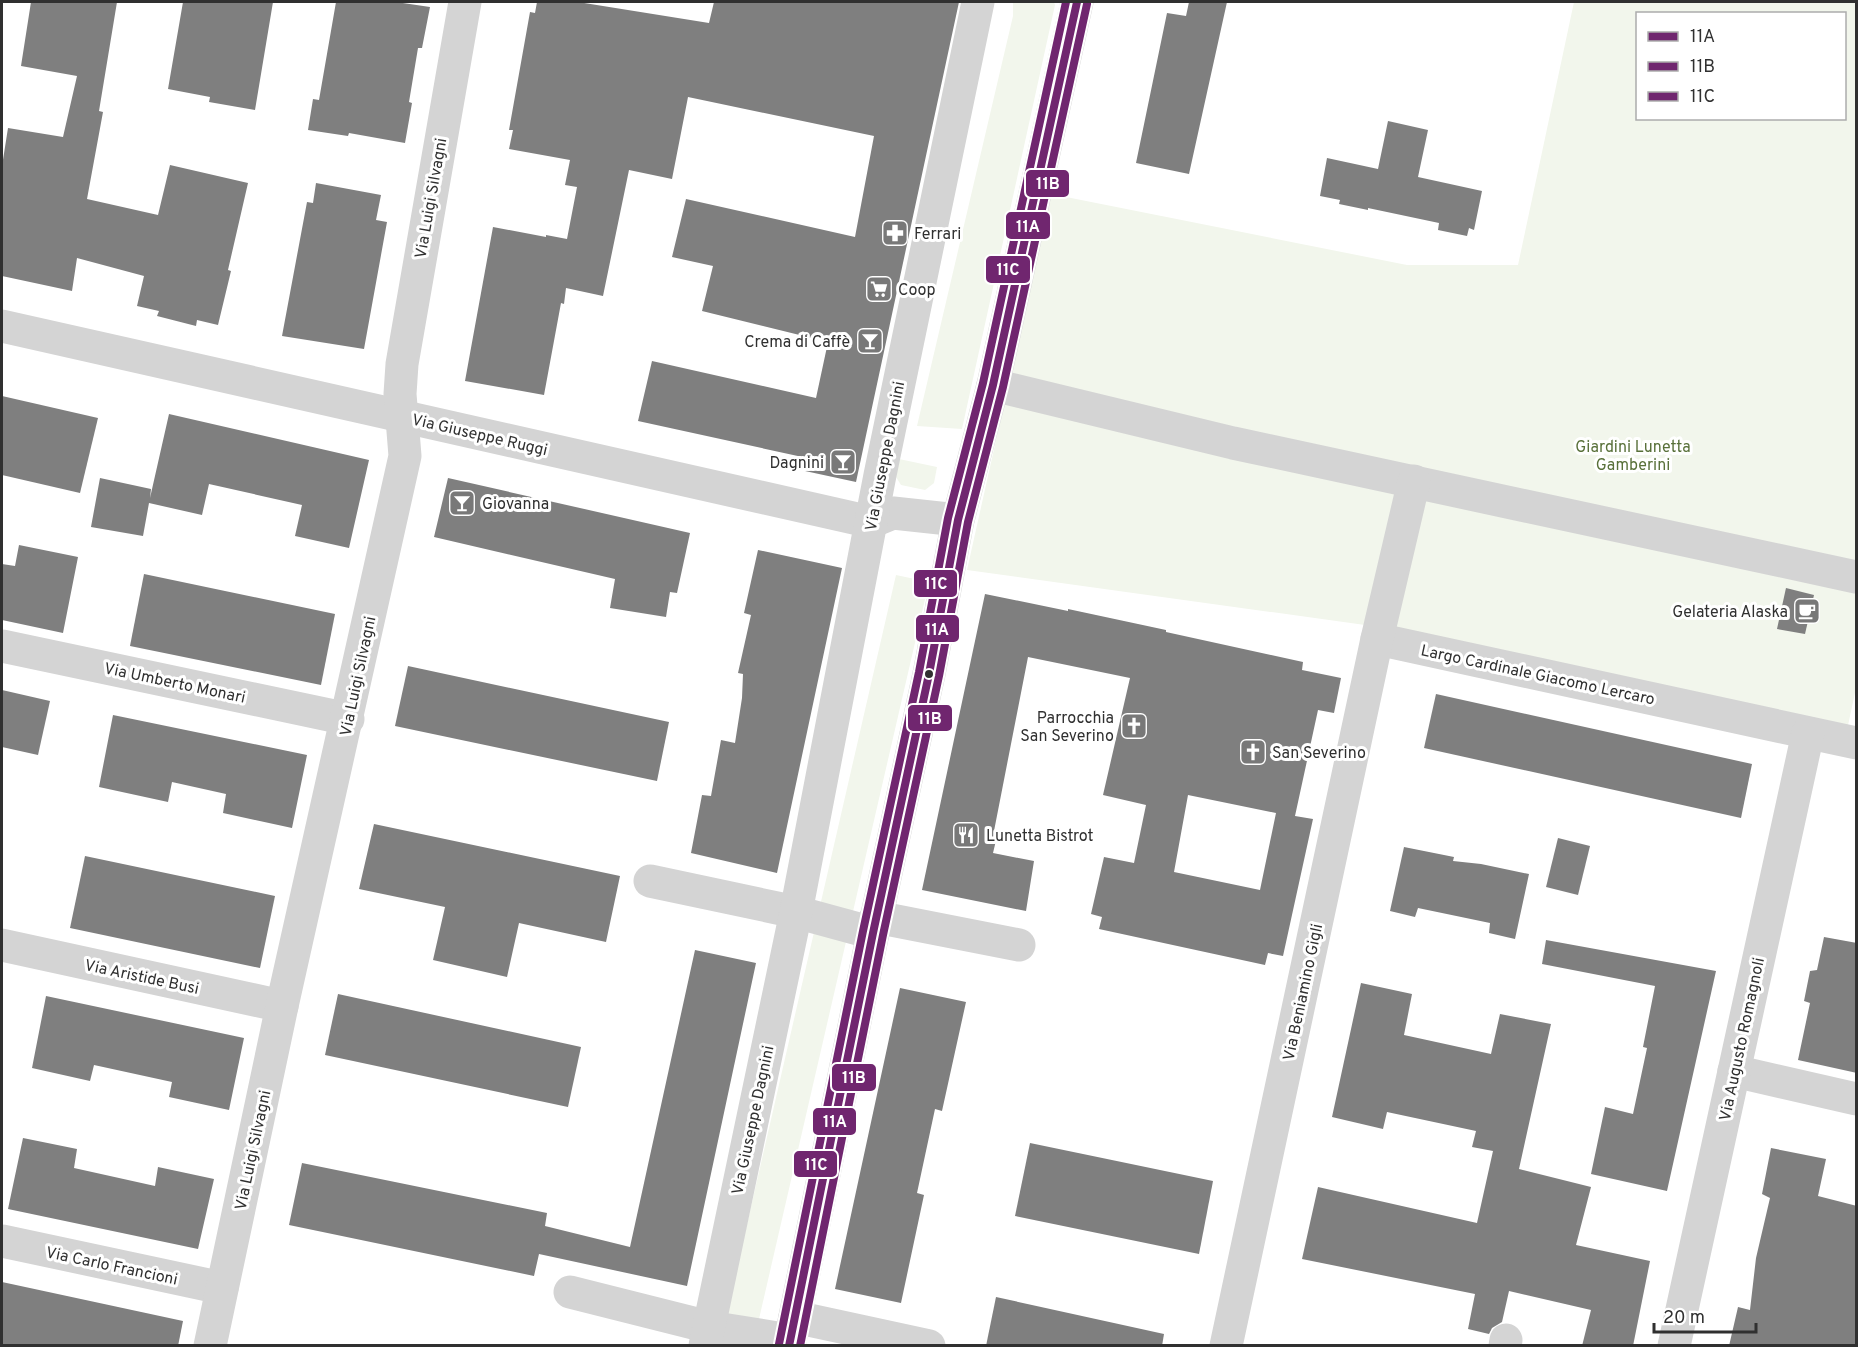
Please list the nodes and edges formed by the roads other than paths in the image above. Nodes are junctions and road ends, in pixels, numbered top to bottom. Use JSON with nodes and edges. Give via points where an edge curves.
{"nodes":[{"id":1,"x":465,"y":2,"type":"edge"},
{"id":2,"x":978,"y":2,"type":"edge"},
{"id":3,"x":1077,"y":2,"type":"edge"},
{"id":4,"x":2,"y":326,"type":"edge"},
{"id":5,"x":993,"y":385,"type":"junction"},
{"id":6,"x":402,"y":416,"type":"junction"},
{"id":7,"x":1414,"y":481,"type":"junction"},
{"id":8,"x":958,"y":520,"type":"junction"},
{"id":9,"x":871,"y":522,"type":"junction"},
{"id":10,"x":1857,"y":577,"type":"edge"},
{"id":11,"x":1377,"y":639,"type":"junction"},
{"id":12,"x":2,"y":646,"type":"edge"},
{"id":13,"x":348,"y":719,"type":"junction"},
{"id":14,"x":1808,"y":733,"type":"junction"},
{"id":15,"x":1857,"y":743,"type":"edge"},
{"id":16,"x":650,"y":881,"type":"dead end"},
{"id":17,"x":796,"y":912,"type":"junction"},
{"id":18,"x":874,"y":925,"type":"junction"},
{"id":19,"x":2,"y":945,"type":"edge"},
{"id":20,"x":1019,"y":945,"type":"dead end"},
{"id":21,"x":282,"y":1006,"type":"junction"},
{"id":22,"x":1734,"y":1071,"type":"junction"},
{"id":23,"x":1857,"y":1099,"type":"edge"},
{"id":24,"x":2,"y":1241,"type":"edge"},
{"id":25,"x":222,"y":1288,"type":"junction"},
{"id":26,"x":570,"y":1292,"type":"dead end"},
{"id":27,"x":791,"y":1334,"type":"edge"},
{"id":28,"x":707,"y":1336,"type":"edge"},
{"id":29,"x":210,"y":1346,"type":"edge"},
{"id":30,"x":929,"y":1346,"type":"edge"},
{"id":31,"x":1226,"y":1346,"type":"edge"},
{"id":32,"x":1674,"y":1346,"type":"edge"}],
"edges":[{"from":1,"to":6,"type":"street","name":"Via Luigi Silvagni","via":[[402,364]]},
{"from":2,"to":9,"type":"street","name":"Via Giuseppe Dagnini"},
{"from":3,"to":5,"type":"street"},
{"from":4,"to":6,"type":"street","name":"Via Giuseppe Ruggi"},
{"from":5,"to":7,"type":"street","via":[[1233,443]]},
{"from":5,"to":8,"type":"street"},
{"from":6,"to":9,"type":"street","name":"Via Giuseppe Ruggi"},
{"from":6,"to":13,"type":"street","name":"Via Luigi Silvagni","via":[[405,456]]},
{"from":7,"to":10,"type":"street"},
{"from":7,"to":11,"type":"street"},
{"from":8,"to":9,"type":"street","name":"Via Giuseppe Ruggi","via":[[893,513]]},
{"from":8,"to":18,"type":"street"},
{"from":9,"to":17,"type":"street","name":"Via Giuseppe Dagnini"},
{"from":11,"to":14,"type":"street","name":"Largo Cardinale Giacomo Lercaro"},
{"from":11,"to":31,"type":"street","name":"Via Beniamino Gigli"},
{"from":12,"to":13,"type":"street","name":"Via Umberto Monari"},
{"from":13,"to":21,"type":"street","name":"Via Luigi Silvagni"},
{"from":14,"to":15,"type":"street","name":"Largo Cardinale Giacomo Lercaro"},
{"from":14,"to":22,"type":"street","name":"Via Augusto Romagnoli"},
{"from":16,"to":17,"type":"street"},
{"from":17,"to":18,"type":"street"},
{"from":17,"to":28,"type":"street","name":"Via Giuseppe Dagnini"},
{"from":18,"to":20,"type":"street"},
{"from":18,"to":27,"type":"street"},
{"from":19,"to":21,"type":"street","name":"Via Aristide Busi"},
{"from":21,"to":25,"type":"street","name":"Via Luigi Silvagni"},
{"from":22,"to":23,"type":"street"},
{"from":22,"to":32,"type":"street","name":"Via Augusto Romagnoli"},
{"from":24,"to":25,"type":"street","name":"Via Carlo Francioni"},
{"from":25,"to":29,"type":"street","name":"Via Luigi Silvagni"},
{"from":26,"to":28,"type":"street"},
{"from":27,"to":28,"type":"street"},
{"from":27,"to":30,"type":"street"}]}
